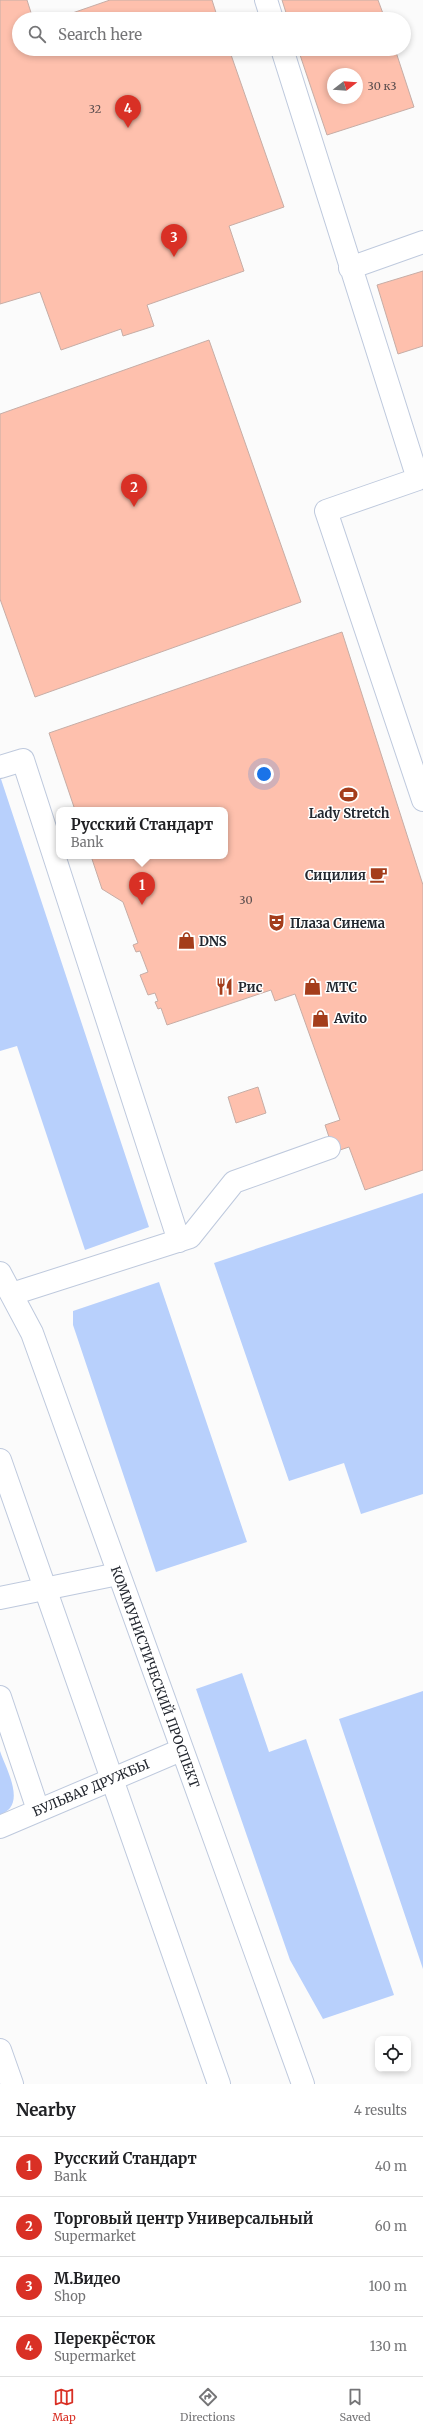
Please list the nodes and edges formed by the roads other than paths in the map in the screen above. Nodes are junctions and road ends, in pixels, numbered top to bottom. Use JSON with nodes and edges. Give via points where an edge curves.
{"nodes":[{"id":1,"x":266,"y":0,"type":"edge"},
{"id":2,"x":270,"y":12,"type":"edge"},
{"id":3,"x":284,"y":56,"type":"edge"},
{"id":4,"x":423,"y":242,"type":"edge"},
{"id":5,"x":350,"y":268,"type":"junction"},
{"id":6,"x":0,"y":767,"type":"edge"},
{"id":7,"x":423,"y":800,"type":"edge"},
{"id":8,"x":329,"y":1148,"type":"dead end"},
{"id":9,"x":179,"y":1241,"type":"junction"},
{"id":10,"x":0,"y":1273,"type":"edge"},
{"id":11,"x":12,"y":1294,"type":"junction"},
{"id":12,"x":0,"y":1460,"type":"edge"},
{"id":13,"x":118,"y":1574,"type":"junction"},
{"id":14,"x":44,"y":1590,"type":"junction"},
{"id":15,"x":0,"y":1598,"type":"edge"},
{"id":16,"x":0,"y":1697,"type":"edge"},
{"id":17,"x":181,"y":1750,"type":"junction"},
{"id":18,"x":112,"y":1779,"type":"junction"},
{"id":19,"x":38,"y":1810,"type":"junction"},
{"id":20,"x":0,"y":1827,"type":"edge"},
{"id":21,"x":0,"y":2050,"type":"edge"},
{"id":22,"x":12,"y":2084,"type":"edge"},
{"id":23,"x":218,"y":2084,"type":"edge"},
{"id":24,"x":303,"y":2084,"type":"edge"}],
"edges":[{"from":1,"to":2,"type":"main road"},
{"from":3,"to":5,"type":"main road"},
{"from":4,"to":5,"type":"main road"},
{"from":5,"to":7,"type":"main road","via":[[418,479],[326,511]]},
{"from":6,"to":9,"type":"main road","via":[[23,760]]},
{"from":8,"to":9,"type":"main road","via":[[234,1182],[190,1237]]},
{"from":9,"to":11,"type":"main road"},
{"from":10,"to":11,"type":"main road","name":"КОММУНИСТИЧЕСКИЙ ПРОСПЕКТ"},
{"from":11,"to":13,"type":"main road","name":"КОММУНИСТИЧЕСКИЙ ПРОСПЕКТ","via":[[32,1333]]},
{"from":12,"to":14,"type":"main road"},
{"from":13,"to":14,"type":"main road"},
{"from":13,"to":17,"type":"main road","name":"КОММУНИСТИЧЕСКИЙ ПРОСПЕКТ"},
{"from":14,"to":15,"type":"main road"},
{"from":14,"to":18,"type":"main road"},
{"from":16,"to":19,"type":"main road"},
{"from":17,"to":18,"type":"main road","name":"БУЛЬВАР ДРУЖБЫ"},
{"from":17,"to":24,"type":"main road","name":"КОММУНИСТИЧЕСКИЙ ПРОСПЕКТ"},
{"from":18,"to":19,"type":"main road","name":"БУЛЬВАР ДРУЖБЫ"},
{"from":18,"to":23,"type":"main road"},
{"from":19,"to":20,"type":"main road","name":"БУЛЬВАР ДРУЖБЫ"},
{"from":21,"to":22,"type":"main road"}]}
